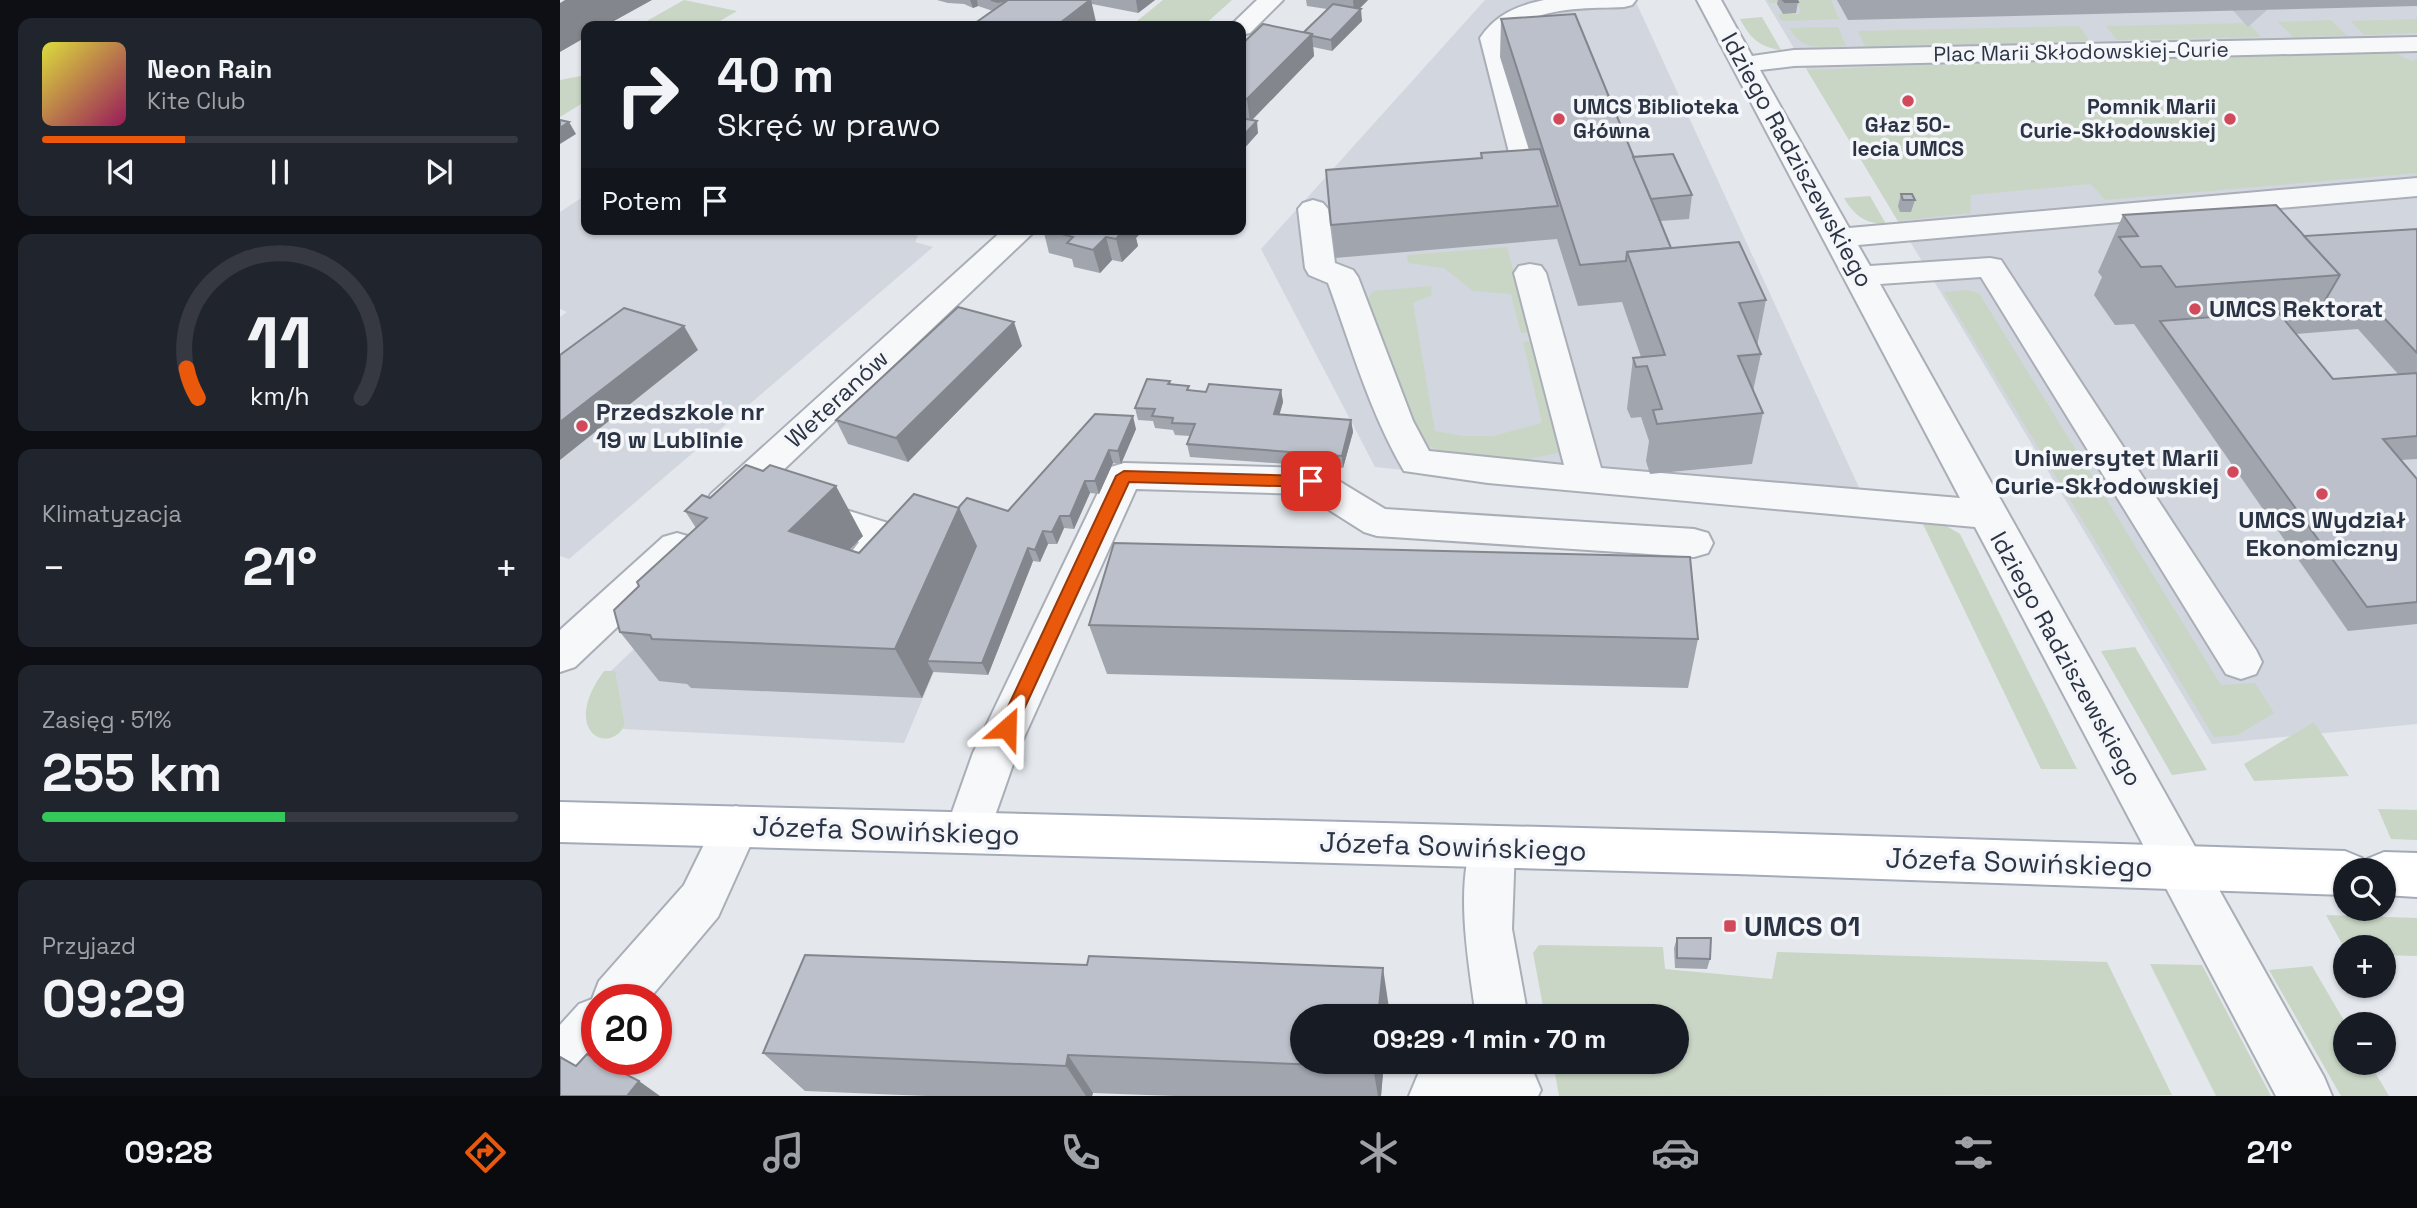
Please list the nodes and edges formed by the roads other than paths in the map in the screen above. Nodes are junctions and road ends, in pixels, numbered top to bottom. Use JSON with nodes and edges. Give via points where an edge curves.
{"nodes":[{"id":1,"x":1271,"y":0,"type":"edge"},
{"id":2,"x":1624,"y":0,"type":"edge"},
{"id":3,"x":1709,"y":0,"type":"edge"},
{"id":4,"x":1246,"y":23,"type":"edge"},
{"id":5,"x":2265,"y":25,"type":"tunnel mouth"},
{"id":6,"x":2417,"y":44,"type":"edge"},
{"id":7,"x":2286,"y":46,"type":"junction"},
{"id":8,"x":1745,"y":64,"type":"junction"},
{"id":9,"x":1528,"y":172,"type":"edge"},
{"id":10,"x":2416,"y":188,"type":"edge"},
{"id":11,"x":1313,"y":209,"type":"dead end"},
{"id":12,"x":1015,"y":235,"type":"edge"},
{"id":13,"x":1840,"y":238,"type":"junction"},
{"id":14,"x":1530,"y":273,"type":"dead end"},
{"id":15,"x":1860,"y":276,"type":"junction"},
{"id":16,"x":1587,"y":480,"type":"junction"},
{"id":17,"x":738,"y":491,"type":"junction"},
{"id":18,"x":1987,"y":514,"type":"junction"},
{"id":19,"x":1694,"y":543,"type":"dead end"},
{"id":20,"x":862,"y":563,"type":"edge"},
{"id":21,"x":560,"y":655,"type":"edge"},
{"id":22,"x":2241,"y":663,"type":"dead end"},
{"id":23,"x":560,"y":822,"type":"edge"},
{"id":24,"x":736,"y":826,"type":"junction"},
{"id":25,"x":968,"y":832,"type":"junction"},
{"id":26,"x":1492,"y":847,"type":"junction"},
{"id":27,"x":2181,"y":868,"type":"junction"},
{"id":28,"x":2333,"y":873,"type":"edge"},
{"id":29,"x":2396,"y":874,"type":"edge"},
{"id":30,"x":2417,"y":875,"type":"edge"},
{"id":31,"x":630,"y":984,"type":"edge"},
{"id":32,"x":1500,"y":1004,"type":"edge"},
{"id":33,"x":581,"y":1041,"type":"edge"},
{"id":34,"x":560,"y":1065,"type":"edge"},
{"id":35,"x":1513,"y":1083,"type":"edge"},
{"id":36,"x":1436,"y":1096,"type":"edge"},
{"id":37,"x":2305,"y":1096,"type":"edge"}],
"edges":[{"from":1,"to":4,"type":"street"},
{"from":2,"to":9,"type":"street","via":[[1539,8],[1505,22],[1492,38]]},
{"from":3,"to":8,"type":"street","name":"Idziego Radziszewskiego"},
{"from":5,"to":7,"type":"street"},
{"from":6,"to":7,"type":"street","name":"Plac Marii Skłodowskiej-Curie"},
{"from":7,"to":8,"type":"street","name":"Plac Marii Skłodowskiej-Curie","via":[[1794,58]]},
{"from":8,"to":13,"type":"street","name":"Idziego Radziszewskiego"},
{"from":10,"to":13,"type":"street"},
{"from":11,"to":16,"type":"street","via":[[1320,268],[1342,277],[1395,421],[1417,462]]},
{"from":12,"to":17,"type":"street","name":"Weteranów"},
{"from":13,"to":15,"type":"street","name":"Idziego Radziszewskiego"},
{"from":14,"to":16,"type":"street"},
{"from":15,"to":18,"type":"street","name":"Idziego Radziszewskiego"},
{"from":15,"to":22,"type":"street","via":[[1990,267]]},
{"from":16,"to":18,"type":"street"},
{"from":17,"to":20,"type":"street","via":[[887,537]]},
{"from":17,"to":21,"type":"street","name":"Weteranów"},
{"from":18,"to":27,"type":"street","name":"Idziego Radziszewskiego"},
{"from":19,"to":25,"type":"street","via":[[1377,522],[1311,481],[1124,476],[995,753]]},
{"from":23,"to":24,"type":"main road","name":"Józefa Sowińskiego"},
{"from":24,"to":25,"type":"main road","name":"Józefa Sowińskiego"},
{"from":24,"to":31,"type":"street","via":[[701,901]]},
{"from":25,"to":26,"type":"main road","name":"Józefa Sowińskiego"},
{"from":26,"to":27,"type":"main road","name":"Józefa Sowińskiego"},
{"from":26,"to":32,"type":"street","via":[[1488,929]]},
{"from":27,"to":28,"type":"main road","name":"Józefa Sowińskiego"},
{"from":27,"to":37,"type":"street","name":"Idziego Radziszewskiego"},
{"from":29,"to":30,"type":"main road"},
{"from":33,"to":34,"type":"street"},
{"from":35,"to":36,"type":"street","via":[[1438,1091]]}]}
